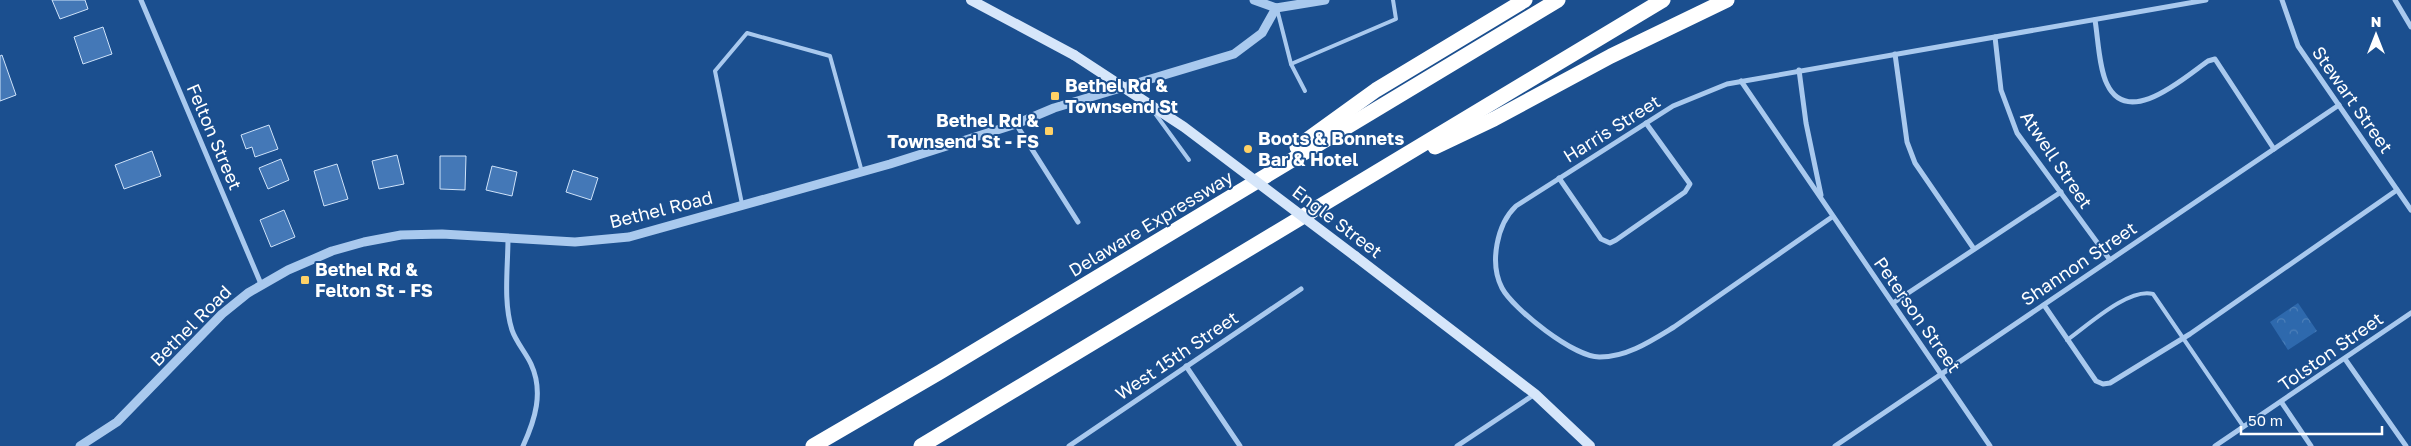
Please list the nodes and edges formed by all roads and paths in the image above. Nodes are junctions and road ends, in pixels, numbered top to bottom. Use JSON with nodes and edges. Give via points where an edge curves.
{"nodes":[{"id":1,"x":141,"y":0,"type":"edge"},
{"id":2,"x":971,"y":0,"type":"edge"},
{"id":3,"x":1254,"y":0,"type":"edge"},
{"id":4,"x":1325,"y":0,"type":"edge"},
{"id":5,"x":1394,"y":0,"type":"edge"},
{"id":6,"x":1525,"y":0,"type":"edge"},
{"id":7,"x":1558,"y":0,"type":"edge"},
{"id":8,"x":1663,"y":0,"type":"edge"},
{"id":9,"x":1727,"y":0,"type":"edge"},
{"id":10,"x":2206,"y":0,"type":"edge"},
{"id":11,"x":2282,"y":0,"type":"edge"},
{"id":12,"x":2394,"y":0,"type":"edge"},
{"id":13,"x":1276,"y":8,"type":"junction"},
{"id":14,"x":2095,"y":20,"type":"junction"},
{"id":15,"x":2411,"y":27,"type":"edge"},
{"id":16,"x":1995,"y":37,"type":"junction"},
{"id":17,"x":1895,"y":54,"type":"junction"},
{"id":18,"x":1291,"y":64,"type":"junction"},
{"id":19,"x":1799,"y":70,"type":"junction"},
{"id":20,"x":1741,"y":81,"type":"junction"},
{"id":21,"x":1133,"y":84,"type":"junction"},
{"id":22,"x":1305,"y":91,"type":"dead end"},
{"id":23,"x":2339,"y":105,"type":"junction"},
{"id":24,"x":1646,"y":123,"type":"junction"},
{"id":25,"x":1016,"y":124,"type":"junction"},
{"id":26,"x":2274,"y":149,"type":"junction"},
{"id":27,"x":1189,"y":160,"type":"dead end"},
{"id":28,"x":862,"y":172,"type":"junction"},
{"id":29,"x":1559,"y":178,"type":"junction"},
{"id":30,"x":1363,"y":180,"type":"junction"},
{"id":31,"x":2397,"y":190,"type":"junction"},
{"id":32,"x":2060,"y":192,"type":"junction"},
{"id":33,"x":1822,"y":200,"type":"junction"},
{"id":34,"x":742,"y":207,"type":"junction"},
{"id":35,"x":2411,"y":210,"type":"edge"},
{"id":36,"x":1204,"y":214,"type":"junction"},
{"id":37,"x":1832,"y":217,"type":"junction"},
{"id":38,"x":1078,"y":222,"type":"dead end"},
{"id":39,"x":508,"y":238,"type":"junction"},
{"id":40,"x":1974,"y":249,"type":"junction"},
{"id":41,"x":2110,"y":260,"type":"junction"},
{"id":42,"x":261,"y":284,"type":"junction"},
{"id":43,"x":1302,"y":288,"type":"dead end"},
{"id":44,"x":1893,"y":303,"type":"junction"},
{"id":45,"x":2044,"y":305,"type":"junction"},
{"id":46,"x":2411,"y":313,"type":"edge"},
{"id":47,"x":2183,"y":338,"type":"junction"},
{"id":48,"x":2068,"y":340,"type":"junction"},
{"id":49,"x":2345,"y":359,"type":"junction"},
{"id":50,"x":1186,"y":366,"type":"junction"},
{"id":51,"x":1942,"y":374,"type":"junction"},
{"id":52,"x":1535,"y":394,"type":"junction"},
{"id":53,"x":2282,"y":403,"type":"junction"},
{"id":54,"x":2243,"y":426,"type":"junction"},
{"id":55,"x":80,"y":446,"type":"edge"},
{"id":56,"x":523,"y":446,"type":"edge"},
{"id":57,"x":814,"y":446,"type":"edge"},
{"id":58,"x":921,"y":446,"type":"edge"},
{"id":59,"x":1069,"y":446,"type":"edge"},
{"id":60,"x":1240,"y":446,"type":"edge"},
{"id":61,"x":1457,"y":446,"type":"edge"},
{"id":62,"x":1590,"y":446,"type":"edge"},
{"id":63,"x":1835,"y":446,"type":"edge"},
{"id":64,"x":1990,"y":446,"type":"edge"},
{"id":65,"x":2215,"y":446,"type":"edge"},
{"id":66,"x":2311,"y":446,"type":"edge"},
{"id":67,"x":2406,"y":446,"type":"edge"}],
"edges":[{"from":1,"to":42,"type":"street","name":"Felton Street"},
{"from":2,"to":52,"type":"main road","name":"Engle Street","bridge":true,"via":[[1074,55],[1184,127]]},
{"from":3,"to":13,"type":"street"},
{"from":4,"to":13,"type":"street"},
{"from":5,"to":18,"type":"lane","via":[[1396,19]]},
{"from":6,"to":36,"type":"highway","via":[[1376,90]]},
{"from":7,"to":36,"type":"highway","name":"Delaware Expressway"},
{"from":8,"to":30,"type":"highway"},
{"from":9,"to":30,"type":"highway","via":[[1611,56],[1494,120]]},
{"from":10,"to":14,"type":"street","name":"Harris Street"},
{"from":11,"to":23,"type":"street","name":"Stewart Street","via":[[2298,46]]},
{"from":12,"to":15,"type":"street"},
{"from":13,"to":18,"type":"lane"},
{"from":13,"to":21,"type":"street","name":"Bethel Road","via":[[1262,33],[1234,54]]},
{"from":14,"to":16,"type":"street","name":"Harris Street"},
{"from":14,"to":26,"type":"street","via":[[2108,86],[2116,94],[2126,100],[2148,101],[2208,61],[2215,60]]},
{"from":16,"to":17,"type":"street","name":"Harris Street"},
{"from":16,"to":32,"type":"street","name":"Atwell Street","via":[[2000,90],[2009,116],[2017,133]]},
{"from":17,"to":19,"type":"street","name":"Harris Street"},
{"from":17,"to":40,"type":"street","via":[[1907,142],[1915,163]]},
{"from":18,"to":22,"type":"lane"},
{"from":19,"to":20,"type":"street","name":"Harris Street"},
{"from":19,"to":33,"type":"street","name":"Peterson Street"},
{"from":20,"to":24,"type":"street","name":"Harris Street","via":[[1673,106]]},
{"from":20,"to":33,"type":"street","name":"Peterson Street"},
{"from":21,"to":25,"type":"street","name":"Bethel Road","via":[[1054,108]]},
{"from":21,"to":27,"type":"lane"},
{"from":23,"to":26,"type":"street","name":"Shannon Street"},
{"from":23,"to":31,"type":"street","name":"Stewart Street"},
{"from":24,"to":29,"type":"street","name":"Harris Street"},
{"from":24,"to":29,"type":"street","via":[[1690,184],[1685,192],[1616,240],[1610,243],[1601,238]]},
{"from":25,"to":28,"type":"street","name":"Bethel Road"},
{"from":25,"to":38,"type":"street"},
{"from":26,"to":41,"type":"street","name":"Shannon Street"},
{"from":28,"to":34,"type":"street","name":"Bethel Road"},
{"from":28,"to":34,"type":"lane","via":[[830,56],[747,33],[715,71]]},
{"from":29,"to":37,"type":"street","name":"Harris Street","via":[[1509,213],[1499,236],[1497,272],[1502,288],[1522,311],[1562,343],[1598,358],[1647,344]]},
{"from":30,"to":58,"type":"highway"},
{"from":31,"to":35,"type":"street","name":"Stewart Street"},
{"from":31,"to":47,"type":"street"},
{"from":32,"to":40,"type":"street"},
{"from":32,"to":41,"type":"street","name":"Atwell Street"},
{"from":33,"to":37,"type":"street","name":"Peterson Street"},
{"from":34,"to":39,"type":"street","name":"Bethel Road","via":[[629,237],[600,241]]},
{"from":36,"to":57,"type":"highway","name":"Delaware Expressway"},
{"from":37,"to":44,"type":"street","name":"Peterson Street"},
{"from":39,"to":42,"type":"street","name":"Bethel Road","via":[[442,234],[383,238],[332,251]]},
{"from":39,"to":56,"type":"street","via":[[508,298],[512,331],[531,364],[537,395],[536,411]]},
{"from":40,"to":44,"type":"street"},
{"from":41,"to":45,"type":"street","name":"Shannon Street"},
{"from":42,"to":55,"type":"street","name":"Bethel Road","via":[[222,314],[117,422]]},
{"from":43,"to":50,"type":"street","name":"West 15th Street"},
{"from":44,"to":51,"type":"street","name":"Peterson Street"},
{"from":45,"to":48,"type":"street"},
{"from":45,"to":51,"type":"street","name":"Shannon Street"},
{"from":46,"to":49,"type":"street","name":"Tolston Street"},
{"from":47,"to":48,"type":"street","via":[[2110,383],[2103,384],[2089,373]]},
{"from":47,"to":48,"type":"lane","via":[[2153,294],[2145,292],[2122,301]]},
{"from":47,"to":54,"type":"lane"},
{"from":49,"to":53,"type":"street","name":"Tolston Street"},
{"from":49,"to":67,"type":"street"},
{"from":50,"to":59,"type":"street","name":"West 15th Street"},
{"from":50,"to":60,"type":"street"},
{"from":51,"to":63,"type":"street","name":"Shannon Street"},
{"from":51,"to":64,"type":"street","name":"Peterson Street"},
{"from":52,"to":61,"type":"street"},
{"from":52,"to":62,"type":"main road","name":"Engle Street"},
{"from":53,"to":54,"type":"street","name":"Tolston Street"},
{"from":53,"to":66,"type":"street"},
{"from":54,"to":65,"type":"street","name":"Tolston Street"}]}
